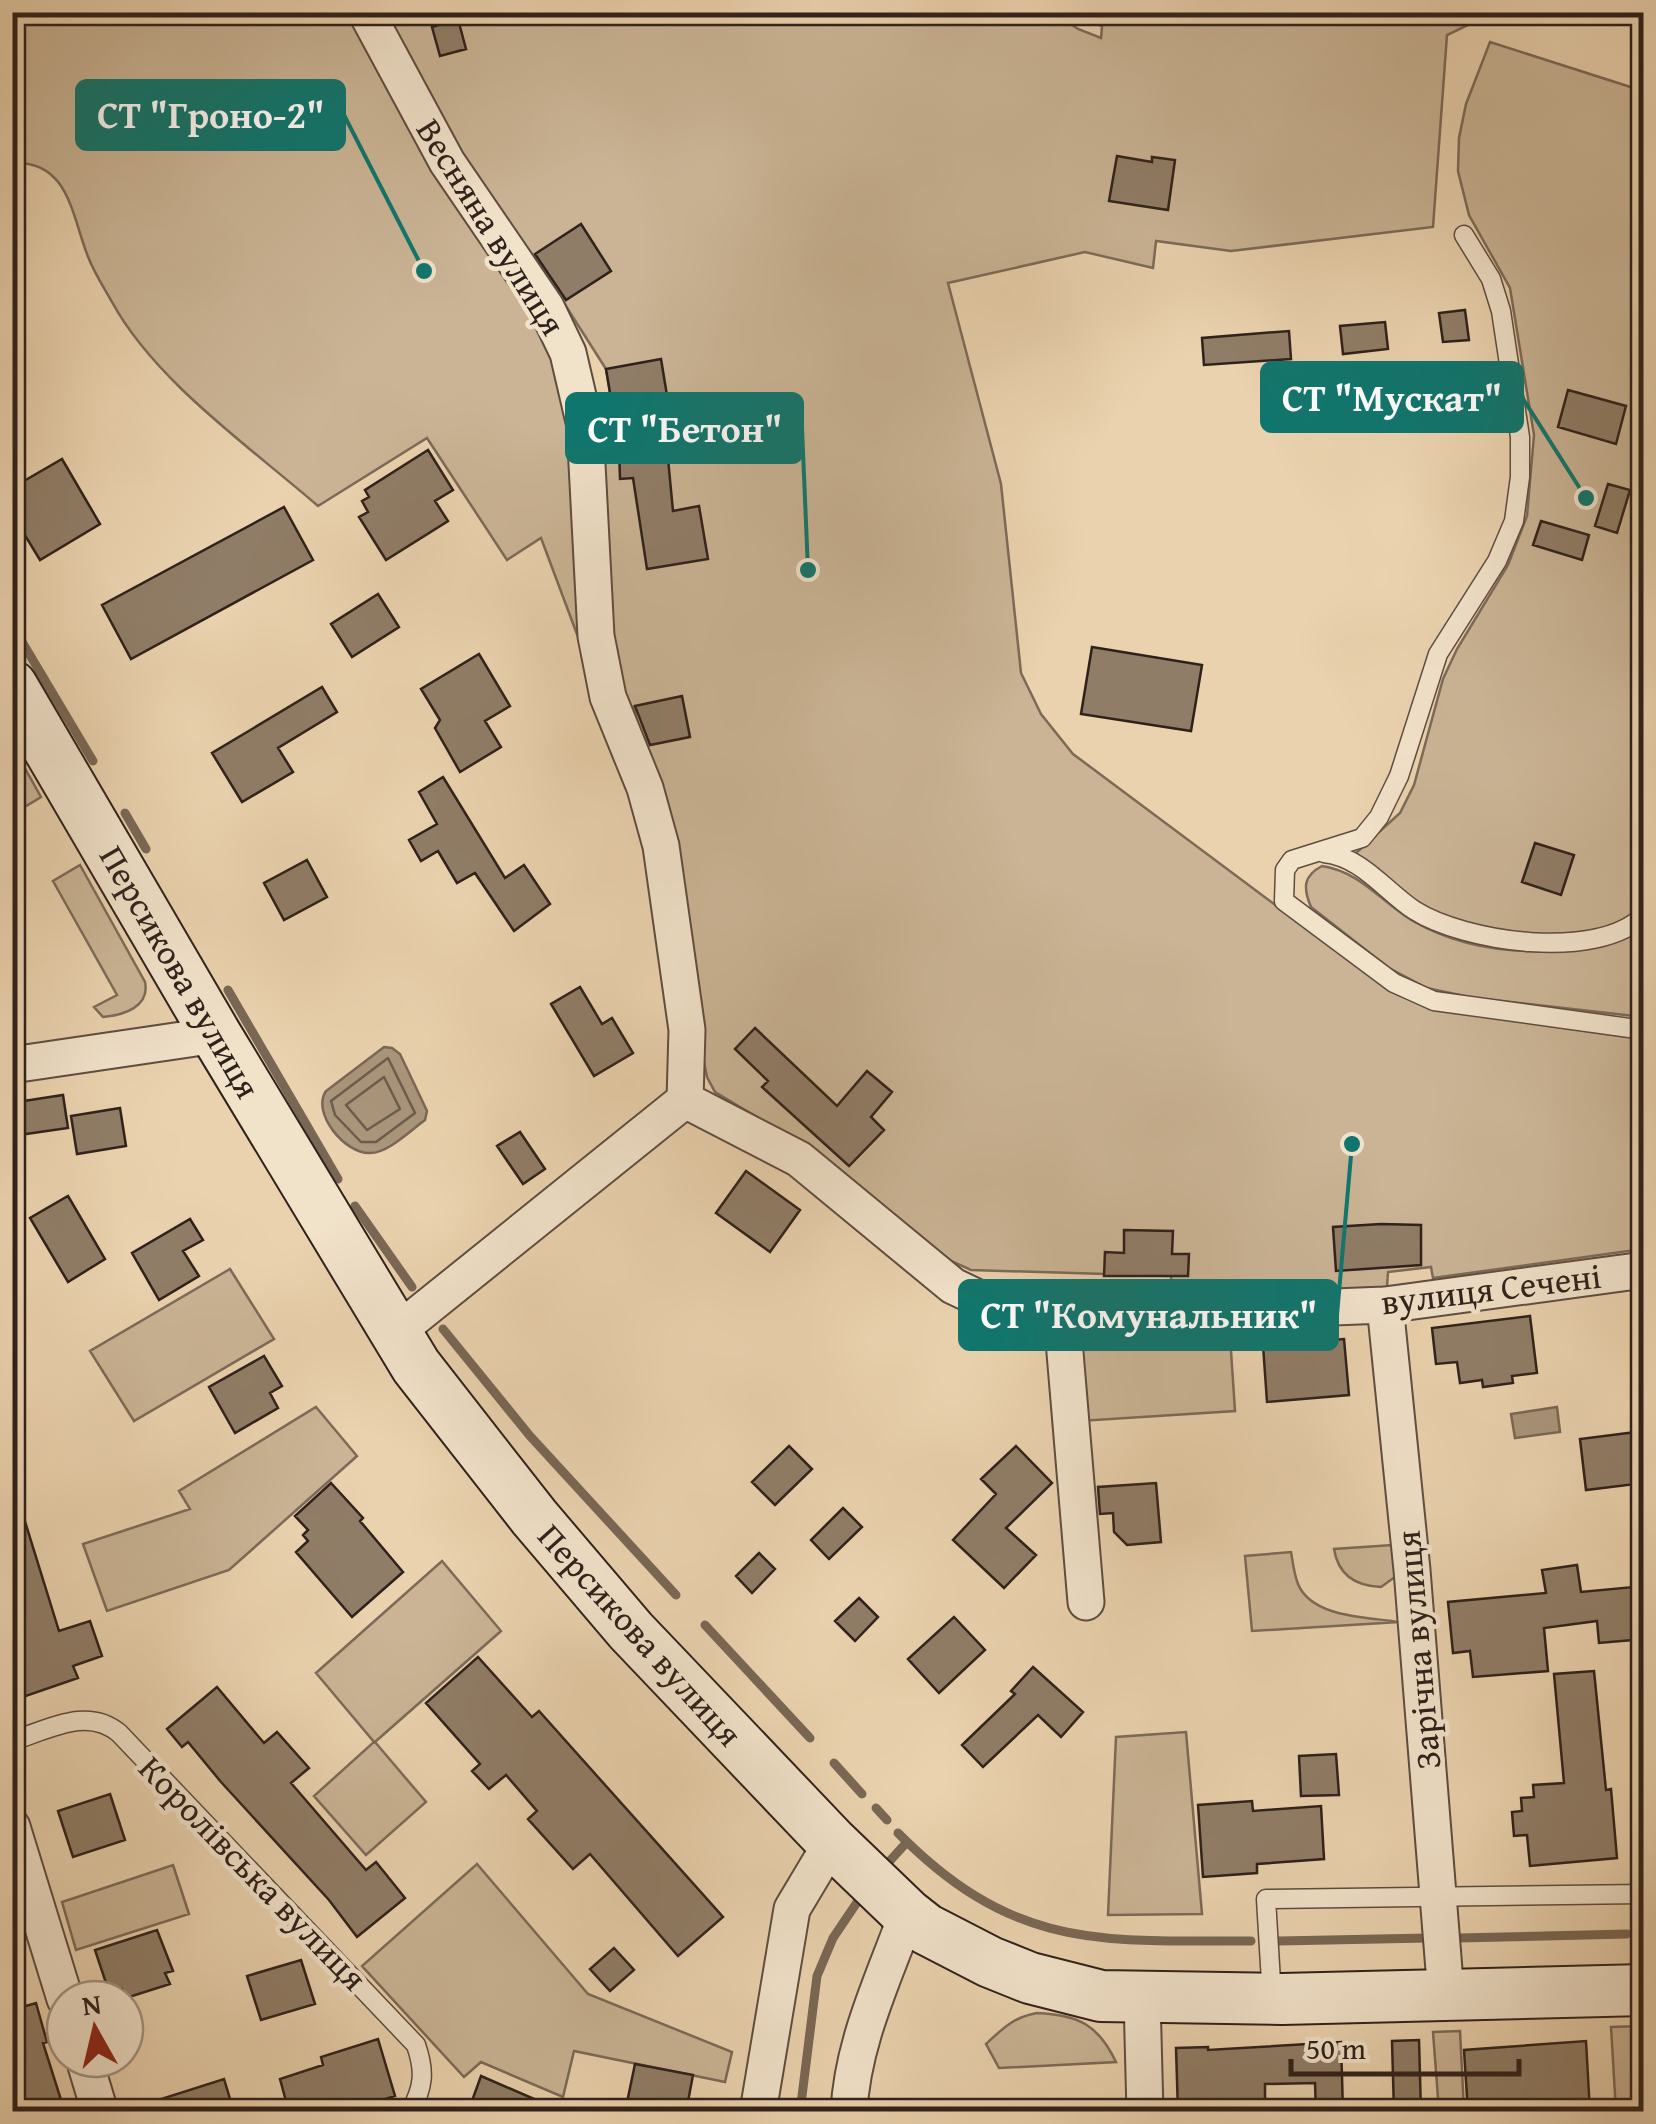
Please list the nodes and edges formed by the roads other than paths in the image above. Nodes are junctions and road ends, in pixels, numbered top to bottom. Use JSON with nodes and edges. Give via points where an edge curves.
{"nodes":[{"id":1,"x":366,"y":12,"type":"edge"},
{"id":2,"x":1464,"y":235,"type":"dead end"},
{"id":3,"x":12,"y":686,"type":"edge"},
{"id":4,"x":1304,"y":855,"type":"junction"},
{"id":5,"x":1644,"y":914,"type":"edge"},
{"id":6,"x":1644,"y":1030,"type":"edge"},
{"id":7,"x":216,"y":1034,"type":"junction"},
{"id":8,"x":12,"y":1065,"type":"edge"},
{"id":9,"x":685,"y":1100,"type":"junction"},
{"id":10,"x":1644,"y":1270,"type":"edge"},
{"id":11,"x":1384,"y":1305,"type":"junction"},
{"id":12,"x":1062,"y":1317,"type":"junction"},
{"id":13,"x":394,"y":1334,"type":"junction"},
{"id":14,"x":1086,"y":1602,"type":"dead end"},
{"id":15,"x":12,"y":1741,"type":"edge"},
{"id":16,"x":12,"y":1827,"type":"edge"},
{"id":17,"x":832,"y":1842,"type":"junction"},
{"id":18,"x":1644,"y":1894,"type":"edge"},
{"id":19,"x":1439,"y":1897,"type":"junction"},
{"id":20,"x":907,"y":1914,"type":"junction"},
{"id":21,"x":59,"y":1979,"type":"edge"},
{"id":22,"x":1644,"y":1990,"type":"edge"},
{"id":23,"x":1446,"y":1995,"type":"junction"},
{"id":24,"x":1122,"y":1997,"type":"junction"},
{"id":25,"x":1272,"y":1998,"type":"junction"},
{"id":26,"x":90,"y":2079,"type":"edge"},
{"id":27,"x":100,"y":2112,"type":"edge"},
{"id":28,"x":410,"y":2112,"type":"edge"},
{"id":29,"x":758,"y":2112,"type":"edge"},
{"id":30,"x":849,"y":2112,"type":"edge"},
{"id":31,"x":1145,"y":2112,"type":"edge"}],
"edges":[{"from":1,"to":9,"type":"street","name":"Весняна вулиця","via":[[447,162],[552,318],[577,385],[596,636],[608,697],[661,846],[687,1030]]},
{"from":2,"to":4,"type":"lane","via":[[1491,278],[1501,312],[1520,437],[1514,521],[1497,561],[1438,654],[1379,817],[1362,838]]},
{"from":3,"to":7,"type":"main road","name":"Персикова вулиця"},
{"from":4,"to":5,"type":"lane","via":[[1339,854],[1414,910],[1498,939],[1594,938]]},
{"from":4,"to":6,"type":"lane","via":[[1285,870],[1284,901],[1407,991],[1460,1006]]},
{"from":7,"to":8,"type":"street"},
{"from":7,"to":13,"type":"main road","name":"Персикова вулиця"},
{"from":9,"to":12,"type":"street","name":"вулиця Сечені","via":[[798,1159],[954,1286],[994,1306]]},
{"from":9,"to":13,"type":"street"},
{"from":10,"to":11,"type":"street","name":"вулиця Сечені"},
{"from":11,"to":12,"type":"street","name":"вулиця Сечені"},
{"from":11,"to":19,"type":"street","name":"Зарічна вулиця"},
{"from":12,"to":14,"type":"street"},
{"from":13,"to":17,"type":"main road","name":"Персикова вулиця","via":[[587,1581]]},
{"from":15,"to":28,"type":"lane","name":"Королівська вулиця","via":[[89,1719],[119,1733],[416,2045],[424,2078]]},
{"from":16,"to":21,"type":"street"},
{"from":17,"to":20,"type":"main road","name":"Персикова вулиця"},
{"from":17,"to":29,"type":"street","via":[[792,1910]]},
{"from":18,"to":19,"type":"lane"},
{"from":19,"to":23,"type":"street","name":"Зарічна вулиця"},
{"from":19,"to":25,"type":"lane","via":[[1266,1899]]},
{"from":20,"to":24,"type":"main road","name":"Персикова вулиця","via":[[1030,1978]]},
{"from":20,"to":30,"type":"street","via":[[860,2042]]},
{"from":22,"to":23,"type":"main road","name":"Персикова вулиця"},
{"from":23,"to":25,"type":"main road","name":"Персикова вулиця"},
{"from":24,"to":25,"type":"main road","name":"Персикова вулиця"},
{"from":24,"to":31,"type":"street","via":[[1143,2056]]},
{"from":26,"to":27,"type":"street"}]}
